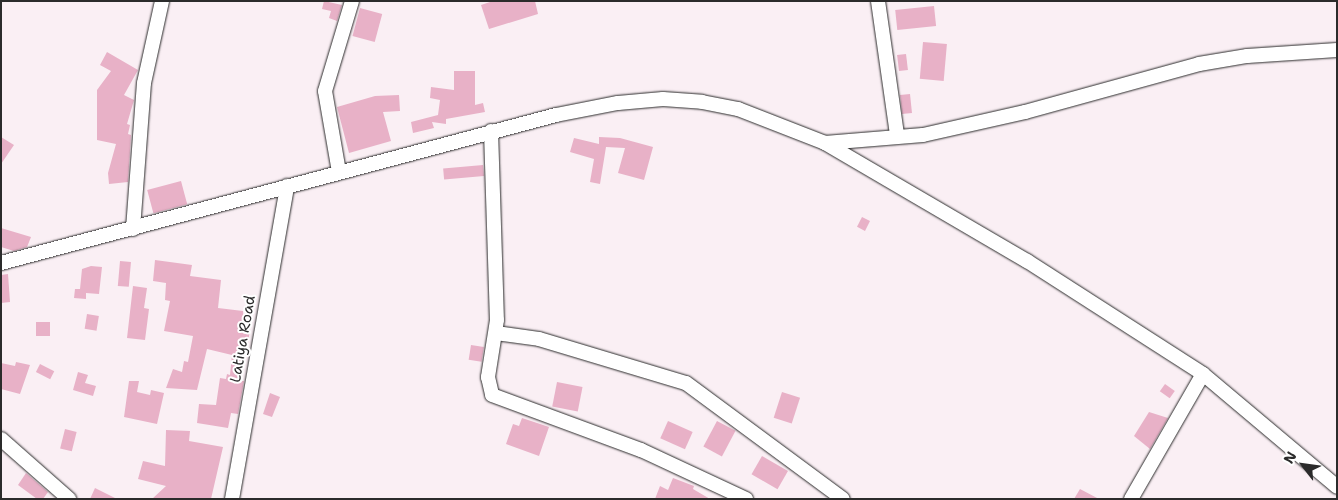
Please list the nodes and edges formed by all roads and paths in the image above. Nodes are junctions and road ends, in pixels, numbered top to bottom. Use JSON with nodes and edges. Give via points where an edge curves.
{"nodes":[{"id":1,"x":352,"y":1,"type":"edge"},
{"id":2,"x":878,"y":1,"type":"edge"},
{"id":3,"x":157,"y":4,"type":"edge"},
{"id":4,"x":1337,"y":50,"type":"edge"},
{"id":5,"x":490,"y":131,"type":"junction"},
{"id":6,"x":897,"y":134,"type":"dead end"},
{"id":7,"x":824,"y":143,"type":"junction"},
{"id":8,"x":339,"y":172,"type":"junction"},
{"id":9,"x":287,"y":186,"type":"junction"},
{"id":10,"x":133,"y":229,"type":"junction"},
{"id":11,"x":1,"y":263,"type":"edge"},
{"id":12,"x":496,"y":333,"type":"junction"},
{"id":13,"x":1203,"y":374,"type":"junction"},
{"id":14,"x":1,"y":439,"type":"edge"},
{"id":15,"x":1337,"y":487,"type":"edge"},
{"id":16,"x":69,"y":499,"type":"edge"},
{"id":17,"x":232,"y":499,"type":"edge"},
{"id":18,"x":746,"y":499,"type":"edge"},
{"id":19,"x":843,"y":499,"type":"edge"},
{"id":20,"x":1131,"y":499,"type":"edge"}],
"edges":[{"from":1,"to":8,"type":"street","via":[[324,91]]},
{"from":2,"to":6,"type":"street"},
{"from":3,"to":10,"type":"street","via":[[144,83]]},
{"from":4,"to":7,"type":"street","via":[[1246,56],[1199,64],[1025,112],[923,135]]},
{"from":5,"to":7,"type":"street","via":[[618,103],[663,99],[738,109]]},
{"from":5,"to":8,"type":"street"},
{"from":5,"to":12,"type":"street"},
{"from":7,"to":13,"type":"street","via":[[1027,261]]},
{"from":8,"to":9,"type":"street"},
{"from":9,"to":10,"type":"street"},
{"from":9,"to":17,"type":"street","name":"Latiya Road"},
{"from":10,"to":11,"type":"street"},
{"from":12,"to":18,"type":"street","via":[[488,378],[492,396],[641,450]]},
{"from":12,"to":19,"type":"street","via":[[539,339],[686,383]]},
{"from":13,"to":15,"type":"street"},
{"from":13,"to":20,"type":"street"},
{"from":14,"to":16,"type":"street"}]}
